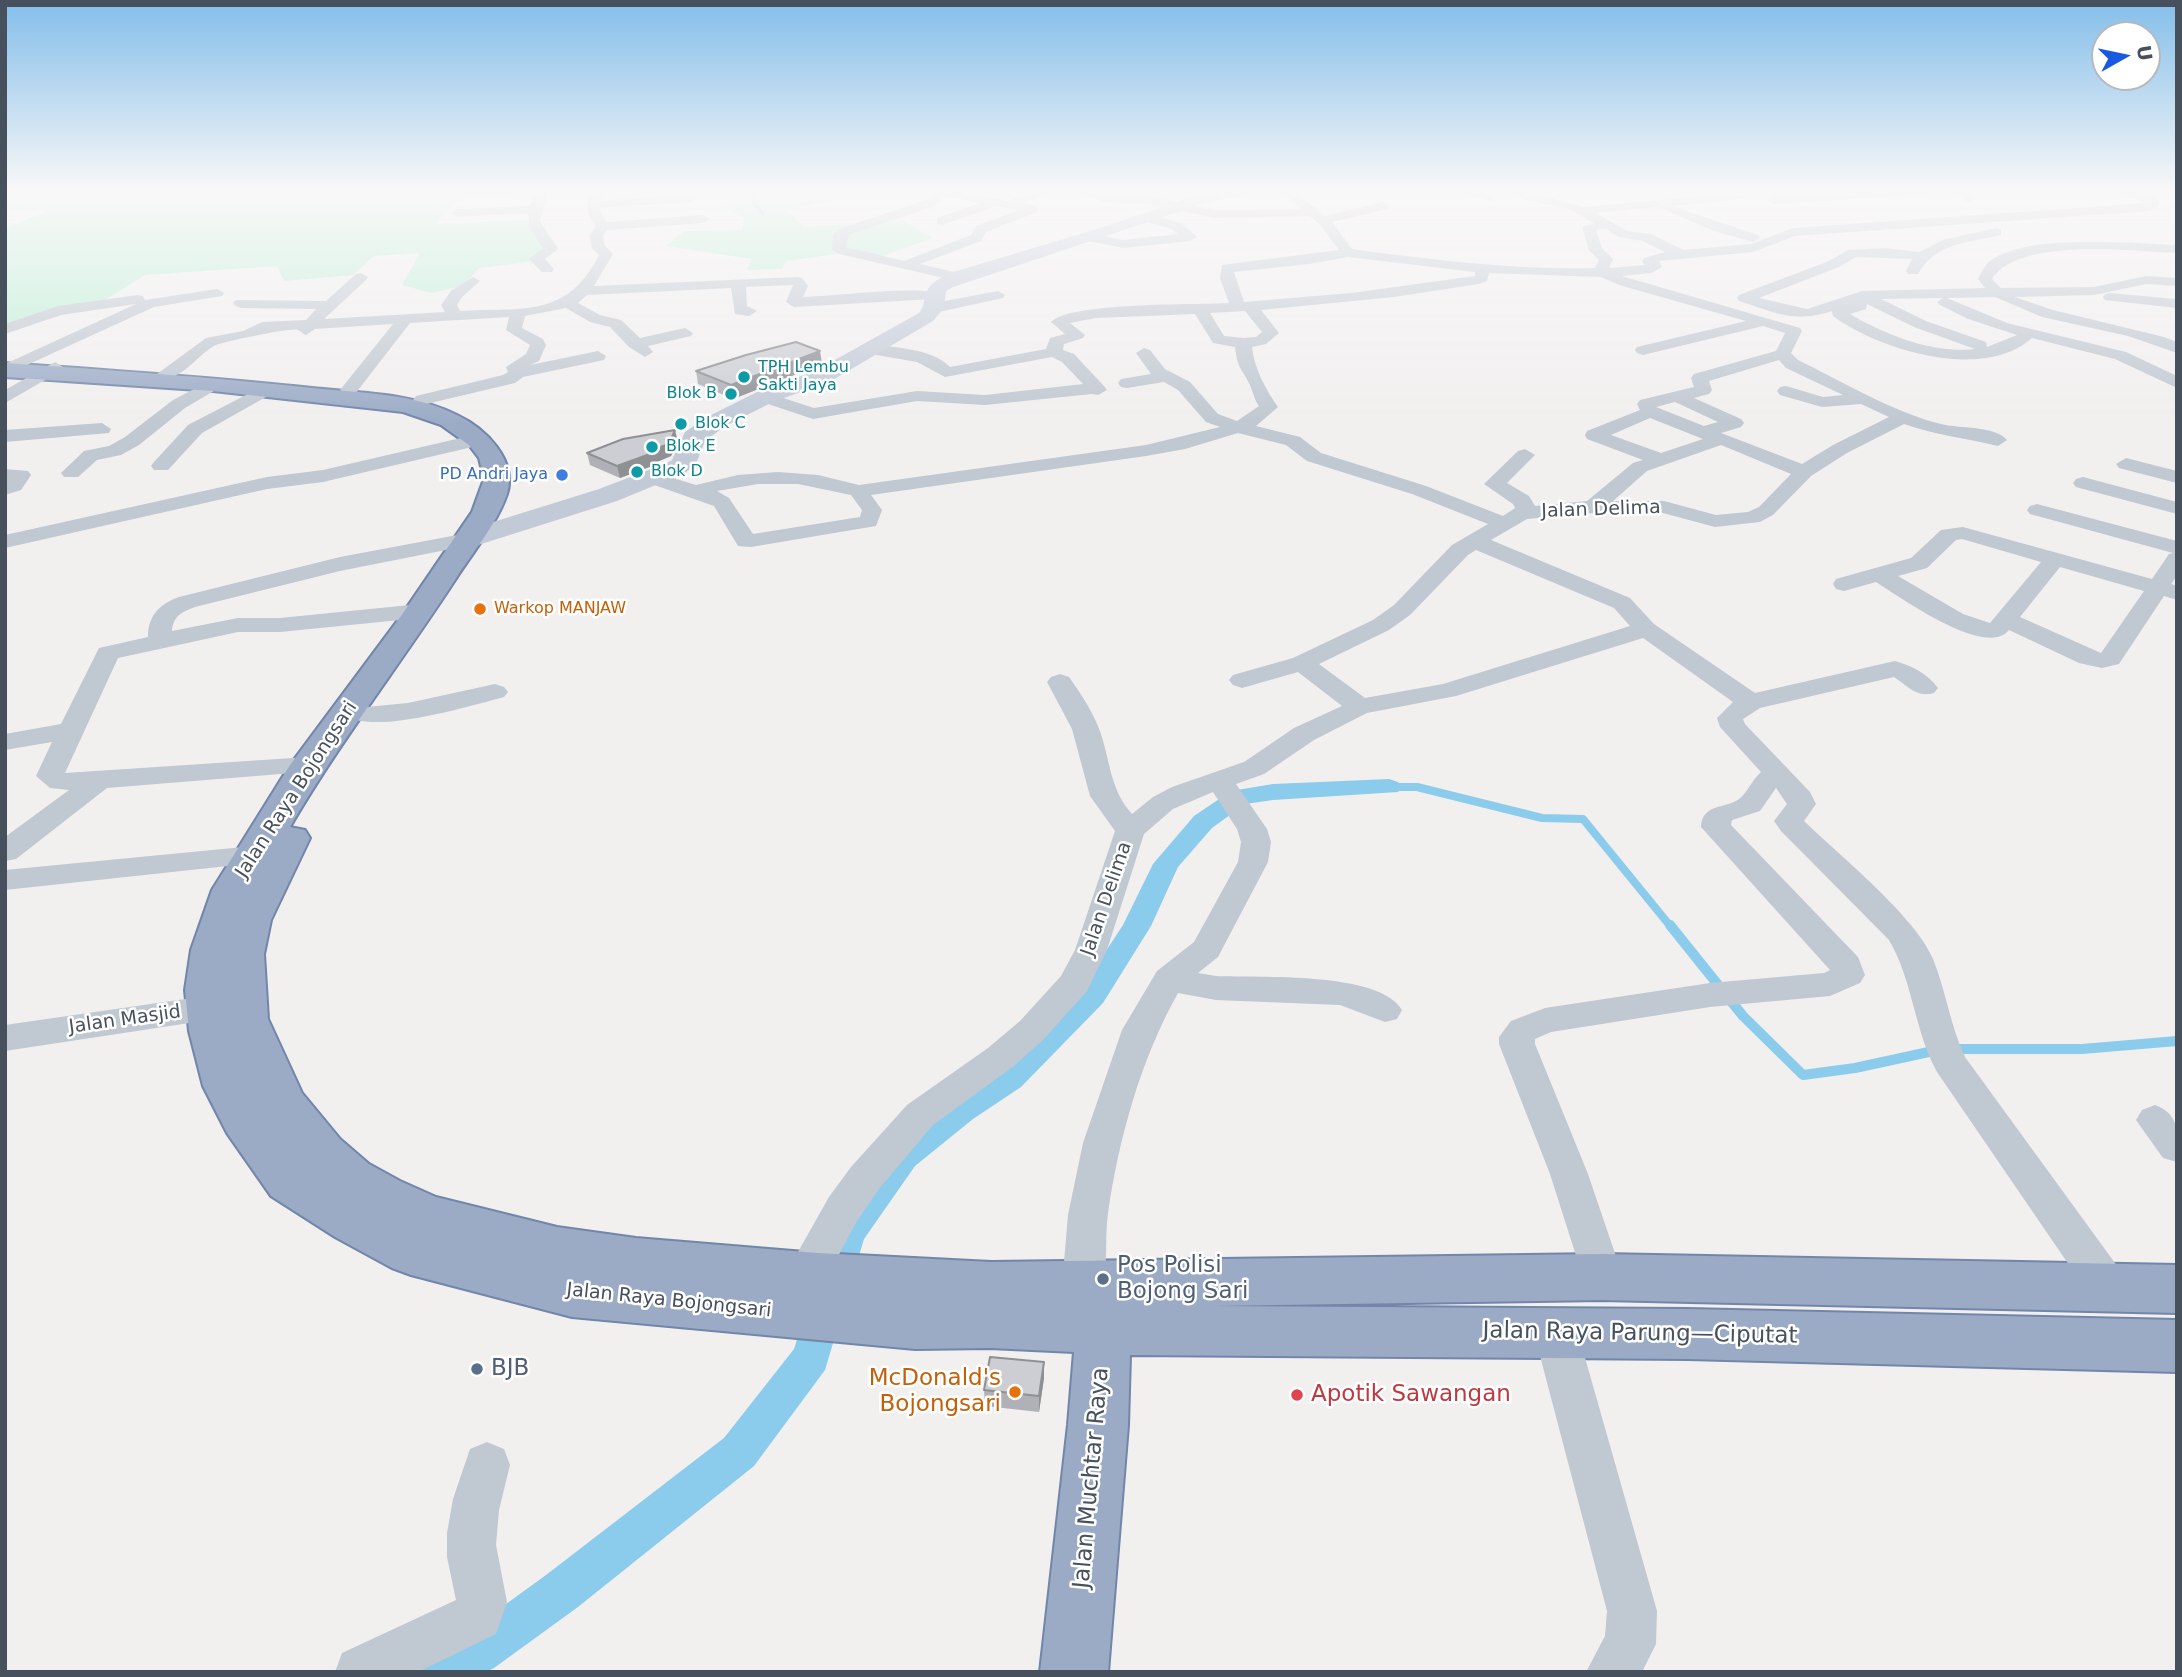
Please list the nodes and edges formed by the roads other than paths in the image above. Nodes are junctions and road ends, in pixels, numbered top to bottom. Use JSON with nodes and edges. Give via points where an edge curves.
{"nodes":[{"id":1,"x":599,"y":268,"type":"edge"},
{"id":2,"x":920,"y":268,"type":"edge"},
{"id":3,"x":986,"y":268,"type":"edge"},
{"id":4,"x":1228,"y":268,"type":"edge"},
{"id":5,"x":1475,"y":268,"type":"edge"},
{"id":6,"x":1652,"y":268,"type":"edge"},
{"id":7,"x":1822,"y":268,"type":"edge"},
{"id":8,"x":1897,"y":268,"type":"edge"},
{"id":9,"x":1913,"y":268,"type":"edge"},
{"id":10,"x":1990,"y":268,"type":"edge"},
{"id":11,"x":1482,"y":270,"type":"junction"},
{"id":12,"x":1603,"y":270,"type":"junction"},
{"id":13,"x":361,"y":277,"type":"dead end"},
{"id":14,"x":957,"y":277,"type":"junction"},
{"id":15,"x":1227,"y":278,"type":"junction"},
{"id":16,"x":473,"y":281,"type":"dead end"},
{"id":17,"x":1846,"y":282,"type":"dead end"},
{"id":18,"x":2177,"y":282,"type":"edge"},
{"id":19,"x":736,"y":283,"type":"junction"},
{"id":20,"x":1698,"y":286,"type":"dead end"},
{"id":21,"x":2061,"y":288,"type":"junction"},
{"id":22,"x":2177,"y":288,"type":"edge"},
{"id":23,"x":170,"y":289,"type":"dead end"},
{"id":24,"x":586,"y":290,"type":"junction"},
{"id":25,"x":217,"y":293,"type":"dead end"},
{"id":26,"x":2108,"y":293,"type":"junction"},
{"id":27,"x":998,"y":295,"type":"dead end"},
{"id":28,"x":2003,"y":296,"type":"junction"},
{"id":29,"x":1934,"y":297,"type":"junction"},
{"id":30,"x":1744,"y":298,"type":"junction"},
{"id":31,"x":1869,"y":299,"type":"junction"},
{"id":32,"x":151,"y":300,"type":"junction"},
{"id":33,"x":1329,"y":300,"type":"junction"},
{"id":34,"x":793,"y":301,"type":"joint"},
{"id":35,"x":933,"y":301,"type":"junction"},
{"id":36,"x":241,"y":303,"type":"dead end"},
{"id":37,"x":569,"y":304,"type":"junction"},
{"id":38,"x":1286,"y":304,"type":"junction"},
{"id":39,"x":1414,"y":304,"type":"dead end"},
{"id":40,"x":329,"y":305,"type":"junction"},
{"id":41,"x":286,"y":306,"type":"junction"},
{"id":42,"x":1244,"y":307,"type":"junction"},
{"id":43,"x":1200,"y":310,"type":"junction"},
{"id":44,"x":2176,"y":310,"type":"edge"},
{"id":45,"x":749,"y":311,"type":"dead end"},
{"id":46,"x":519,"y":312,"type":"junction"},
{"id":47,"x":455,"y":316,"type":"junction"},
{"id":48,"x":406,"y":318,"type":"junction"},
{"id":49,"x":30,"y":320,"type":"junction"},
{"id":50,"x":1305,"y":320,"type":"dead end"},
{"id":51,"x":1761,"y":322,"type":"junction"},
{"id":52,"x":310,"y":325,"type":"junction"},
{"id":53,"x":101,"y":326,"type":"junction"},
{"id":54,"x":262,"y":327,"type":"junction"},
{"id":55,"x":5,"y":330,"type":"edge"},
{"id":56,"x":685,"y":333,"type":"dead end"},
{"id":57,"x":2029,"y":333,"type":"junction"},
{"id":58,"x":1242,"y":342,"type":"junction"},
{"id":59,"x":297,"y":345,"type":"dead end"},
{"id":60,"x":2177,"y":348,"type":"edge"},
{"id":61,"x":871,"y":349,"type":"junction"},
{"id":62,"x":1993,"y":350,"type":"junction"},
{"id":63,"x":1643,"y":351,"type":"dead end"},
{"id":64,"x":1054,"y":352,"type":"junction"},
{"id":65,"x":1144,"y":353,"type":"dead end"},
{"id":66,"x":1782,"y":354,"type":"junction"},
{"id":67,"x":598,"y":356,"type":"dead end"},
{"id":68,"x":9,"y":366,"type":"edge"},
{"id":69,"x":50,"y":370,"type":"junction"},
{"id":70,"x":517,"y":373,"type":"junction"},
{"id":71,"x":166,"y":374,"type":"junction"},
{"id":72,"x":1165,"y":377,"type":"junction"},
{"id":73,"x":1127,"y":383,"type":"dead end"},
{"id":74,"x":2177,"y":383,"type":"edge"},
{"id":75,"x":212,"y":384,"type":"junction"},
{"id":76,"x":267,"y":389,"type":"junction"},
{"id":77,"x":349,"y":390,"type":"junction"},
{"id":78,"x":1786,"y":391,"type":"dead end"},
{"id":79,"x":765,"y":397,"type":"junction"},
{"id":80,"x":1678,"y":397,"type":"junction"},
{"id":81,"x":5,"y":398,"type":"edge"},
{"id":82,"x":1860,"y":399,"type":"junction"},
{"id":83,"x":422,"y":400,"type":"junction"},
{"id":84,"x":1650,"y":412,"type":"junction"},
{"id":85,"x":1903,"y":417,"type":"junction"},
{"id":86,"x":458,"y":425,"type":"junction"},
{"id":87,"x":1240,"y":428,"type":"junction"},
{"id":88,"x":102,"y":429,"type":"dead end"},
{"id":89,"x":5,"y":436,"type":"edge"},
{"id":90,"x":1712,"y":436,"type":"junction"},
{"id":91,"x":478,"y":440,"type":"junction"},
{"id":92,"x":1998,"y":440,"type":"dead end"},
{"id":93,"x":406,"y":444,"type":"junction"},
{"id":94,"x":344,"y":451,"type":"dead end"},
{"id":95,"x":1525,"y":455,"type":"dead end"},
{"id":96,"x":1659,"y":459,"type":"junction"},
{"id":97,"x":2126,"y":464,"type":"dead end"},
{"id":98,"x":161,"y":466,"type":"dead end"},
{"id":99,"x":902,"y":467,"type":"dead end"},
{"id":100,"x":1804,"y":472,"type":"junction"},
{"id":101,"x":71,"y":473,"type":"dead end"},
{"id":102,"x":5,"y":475,"type":"edge"},
{"id":103,"x":2177,"y":477,"type":"edge"},
{"id":104,"x":653,"y":478,"type":"junction"},
{"id":105,"x":288,"y":479,"type":"junction"},
{"id":106,"x":822,"y":481,"type":"junction"},
{"id":107,"x":2083,"y":484,"type":"dead end"},
{"id":108,"x":5,"y":489,"type":"edge"},
{"id":109,"x":698,"y":491,"type":"junction"},
{"id":110,"x":858,"y":491,"type":"junction"},
{"id":111,"x":1593,"y":507,"type":"junction"},
{"id":112,"x":2177,"y":508,"type":"edge"},
{"id":113,"x":2036,"y":510,"type":"dead end"},
{"id":114,"x":1527,"y":511,"type":"junction"},
{"id":115,"x":1503,"y":523,"type":"junction"},
{"id":116,"x":480,"y":536,"type":"junction"},
{"id":117,"x":1474,"y":541,"type":"junction"},
{"id":118,"x":5,"y":542,"type":"edge"},
{"id":119,"x":2177,"y":548,"type":"edge"},
{"id":120,"x":2056,"y":557,"type":"junction"},
{"id":121,"x":2177,"y":559,"type":"edge"},
{"id":122,"x":1880,"y":575,"type":"junction"},
{"id":123,"x":1844,"y":584,"type":"dead end"},
{"id":124,"x":2168,"y":590,"type":"edge"},
{"id":125,"x":420,"y":611,"type":"junction"},
{"id":126,"x":2005,"y":619,"type":"junction"},
{"id":127,"x":1646,"y":629,"type":"junction"},
{"id":128,"x":160,"y":641,"type":"junction"},
{"id":129,"x":1302,"y":663,"type":"junction"},
{"id":130,"x":1242,"y":680,"type":"dead end"},
{"id":131,"x":1060,"y":682,"type":"dead end"},
{"id":132,"x":1925,"y":688,"type":"dead end"},
{"id":133,"x":495,"y":692,"type":"dead end"},
{"id":134,"x":1751,"y":702,"type":"junction"},
{"id":135,"x":1360,"y":707,"type":"junction"},
{"id":136,"x":365,"y":714,"type":"junction"},
{"id":137,"x":70,"y":731,"type":"junction"},
{"id":138,"x":5,"y":742,"type":"edge"},
{"id":139,"x":308,"y":765,"type":"junction"},
{"id":140,"x":1777,"y":773,"type":"junction"},
{"id":141,"x":100,"y":780,"type":"junction"},
{"id":142,"x":1228,"y":792,"type":"junction"},
{"id":143,"x":1130,"y":830,"type":"junction"},
{"id":144,"x":5,"y":852,"type":"edge"},
{"id":145,"x":254,"y":855,"type":"junction"},
{"id":146,"x":5,"y":880,"type":"edge"},
{"id":147,"x":1169,"y":979,"type":"junction"},
{"id":148,"x":226,"y":1002,"type":"junction"},
{"id":149,"x":1385,"y":1010,"type":"dead end"},
{"id":150,"x":5,"y":1038,"type":"edge"},
{"id":151,"x":1602,"y":1277,"type":"junction"},
{"id":152,"x":2108,"y":1287,"type":"junction"},
{"id":153,"x":2177,"y":1289,"type":"edge"},
{"id":154,"x":826,"y":1292,"type":"junction"},
{"id":155,"x":1098,"y":1300,"type":"junction"},
{"id":156,"x":1556,"y":1333,"type":"junction"},
{"id":157,"x":2177,"y":1346,"type":"edge"},
{"id":158,"x":487,"y":1465,"type":"dead end"},
{"id":159,"x":361,"y":1672,"type":"edge"},
{"id":160,"x":1074,"y":1672,"type":"edge"},
{"id":161,"x":1612,"y":1672,"type":"edge"}],
"edges":[{"from":1,"to":24,"type":"street"},
{"from":2,"to":14,"type":"street"},
{"from":3,"to":14,"type":"main road"},
{"from":4,"to":15,"type":"street"},
{"from":5,"to":11,"type":"street"},
{"from":6,"to":12,"type":"street"},
{"from":7,"to":30,"type":"street"},
{"from":8,"to":29,"type":"street","via":[[1906,281]]},
{"from":9,"to":29,"type":"street"},
{"from":10,"to":28,"type":"street","via":[[1987,284]]},
{"from":11,"to":12,"type":"street"},
{"from":11,"to":33,"type":"street","via":[[1479,280]]},
{"from":12,"to":51,"type":"street","via":[[1624,282]]},
{"from":13,"to":40,"type":"street"},
{"from":14,"to":35,"type":"main road","via":[[940,286]]},
{"from":15,"to":33,"type":"street","via":[[1288,274]]},
{"from":15,"to":42,"type":"street"},
{"from":16,"to":47,"type":"street","via":[[449,305]]},
{"from":17,"to":31,"type":"street"},
{"from":18,"to":26,"type":"street","via":[[2146,280]]},
{"from":19,"to":24,"type":"street"},
{"from":19,"to":34,"type":"street","via":[[797,281],[801,286]]},
{"from":19,"to":45,"type":"street","via":[[740,311]]},
{"from":20,"to":30,"type":"street"},
{"from":21,"to":26,"type":"street"},
{"from":21,"to":28,"type":"street"},
{"from":21,"to":44,"type":"street","via":[[2100,307]]},
{"from":22,"to":44,"type":"street","via":[[2163,289]]},
{"from":23,"to":32,"type":"street"},
{"from":24,"to":37,"type":"street"},
{"from":25,"to":32,"type":"street"},
{"from":26,"to":44,"type":"street"},
{"from":27,"to":35,"type":"street"},
{"from":28,"to":29,"type":"street"},
{"from":28,"to":60,"type":"street","via":[[2040,312]]},
{"from":29,"to":31,"type":"street"},
{"from":29,"to":31,"type":"street"},
{"from":29,"to":57,"type":"street","via":[[1974,317]]},
{"from":30,"to":31,"type":"street","via":[[1808,314]]},
{"from":31,"to":62,"type":"street","via":[[1920,324]]},
{"from":31,"to":62,"type":"street","via":[[1838,313],[1945,355]]},
{"from":32,"to":49,"type":"street","via":[[85,306]]},
{"from":32,"to":53,"type":"street"},
{"from":33,"to":38,"type":"street"},
{"from":33,"to":39,"type":"street","via":[[1373,311]]},
{"from":34,"to":35,"type":"street","via":[[913,294]]},
{"from":35,"to":61,"type":"main road","via":[[926,317]]},
{"from":36,"to":41,"type":"street","via":[[283,302]]},
{"from":37,"to":46,"type":"street"},
{"from":37,"to":56,"type":"street","via":[[615,323],[640,348]]},
{"from":38,"to":42,"type":"street"},
{"from":38,"to":50,"type":"street"},
{"from":40,"to":41,"type":"street"},
{"from":40,"to":52,"type":"street"},
{"from":41,"to":54,"type":"street"},
{"from":42,"to":43,"type":"street"},
{"from":42,"to":58,"type":"street","via":[[1270,334],[1260,341]]},
{"from":43,"to":58,"type":"street","via":[[1219,340]]},
{"from":43,"to":64,"type":"street","via":[[1118,312],[1060,320],[1077,335],[1054,342]]},
{"from":46,"to":47,"type":"street"},
{"from":46,"to":70,"type":"street","via":[[514,330],[538,345],[533,357],[514,367]]},
{"from":47,"to":48,"type":"street"},
{"from":48,"to":52,"type":"street"},
{"from":48,"to":77,"type":"street"},
{"from":49,"to":53,"type":"street"},
{"from":49,"to":55,"type":"street"},
{"from":51,"to":63,"type":"street"},
{"from":51,"to":66,"type":"street","via":[[1795,333]]},
{"from":52,"to":54,"type":"street"},
{"from":52,"to":59,"type":"street"},
{"from":53,"to":68,"type":"street"},
{"from":54,"to":71,"type":"street","via":[[247,335],[212,341]]},
{"from":57,"to":62,"type":"street","via":[[2025,339]]},
{"from":57,"to":74,"type":"street","via":[[2116,352]]},
{"from":58,"to":87,"type":"street","via":[[1246,368],[1269,407]]},
{"from":61,"to":64,"type":"street","via":[[937,362],[945,372]]},
{"from":61,"to":79,"type":"main road","via":[[813,381]]},
{"from":64,"to":79,"type":"street","via":[[1071,360],[1097,389],[985,400],[917,397],[813,414]]},
{"from":65,"to":72,"type":"street"},
{"from":66,"to":80,"type":"street","via":[[1700,378],[1703,390]]},
{"from":66,"to":82,"type":"street","via":[[1792,364]]},
{"from":67,"to":70,"type":"street"},
{"from":68,"to":69,"type":"highway","name":"Jalan Raya Bojongsari"},
{"from":69,"to":71,"type":"highway","name":"Jalan Raya Bojongsari"},
{"from":69,"to":75,"type":"highway","name":"Jalan Raya Bojongsari"},
{"from":69,"to":81,"type":"street"},
{"from":70,"to":83,"type":"street","via":[[509,379]]},
{"from":71,"to":77,"type":"highway","name":"Jalan Raya Bojongsari"},
{"from":72,"to":73,"type":"street"},
{"from":72,"to":87,"type":"street","via":[[1184,386],[1212,418]]},
{"from":75,"to":76,"type":"highway","name":"Jalan Raya Bojongsari"},
{"from":75,"to":101,"type":"street","via":[[132,441],[114,451],[91,455]]},
{"from":76,"to":86,"type":"highway","name":"Jalan Raya Bojongsari","via":[[407,407]]},
{"from":76,"to":98,"type":"street","via":[[195,429]]},
{"from":77,"to":83,"type":"highway","name":"Jalan Raya Bojongsari"},
{"from":78,"to":82,"type":"street","via":[[1822,402]]},
{"from":79,"to":104,"type":"main road","via":[[700,433],[691,442],[683,464]]},
{"from":80,"to":84,"type":"street","via":[[1646,404]]},
{"from":80,"to":90,"type":"street","via":[[1735,423]]},
{"from":82,"to":85,"type":"street"},
{"from":83,"to":116,"type":"highway","name":"Jalan Raya Bojongsari","via":[[468,417],[496,436],[510,454],[516,479],[513,492]]},
{"from":84,"to":90,"type":"street"},
{"from":84,"to":96,"type":"street","via":[[1594,435]]},
{"from":85,"to":92,"type":"street","via":[[1939,430]]},
{"from":85,"to":100,"type":"street","name":"Jalan Delima"},
{"from":86,"to":91,"type":"highway","name":"Jalan Raya Bojongsari"},
{"from":86,"to":93,"type":"street"},
{"from":87,"to":110,"type":"street","via":[[1126,454]]},
{"from":87,"to":115,"type":"street","via":[[1293,441],[1314,457]]},
{"from":88,"to":89,"type":"street"},
{"from":90,"to":96,"type":"street"},
{"from":90,"to":100,"type":"street"},
{"from":91,"to":93,"type":"street"},
{"from":91,"to":116,"type":"highway","name":"Jalan Raya Bojongsari","via":[[491,458],[497,479]]},
{"from":93,"to":105,"type":"street","via":[[323,476]]},
{"from":94,"to":105,"type":"street"},
{"from":95,"to":114,"type":"street","via":[[1494,484],[1522,500]]},
{"from":96,"to":111,"type":"street","via":[[1630,474]]},
{"from":97,"to":103,"type":"street"},
{"from":99,"to":106,"type":"street","via":[[847,473]]},
{"from":100,"to":111,"type":"street","name":"Jalan Delima","via":[[1766,512],[1741,521],[1715,522],[1673,508]]},
{"from":102,"to":108,"type":"street","via":[[21,475],[14,486]]},
{"from":104,"to":109,"type":"street"},
{"from":104,"to":116,"type":"main road"},
{"from":105,"to":118,"type":"street"},
{"from":106,"to":109,"type":"street","via":[[745,479]]},
{"from":106,"to":110,"type":"street"},
{"from":107,"to":112,"type":"street"},
{"from":109,"to":110,"type":"street","via":[[722,502],[746,541],[869,522],[872,510]]},
{"from":111,"to":114,"type":"street","name":"Jalan Delima"},
{"from":113,"to":119,"type":"street"},
{"from":114,"to":115,"type":"street","name":"Jalan Delima"},
{"from":115,"to":117,"type":"street","name":"Jalan Delima"},
{"from":116,"to":125,"type":"highway","name":"Jalan Raya Bojongsari"},
{"from":116,"to":128,"type":"street","via":[[187,602],[162,617]]},
{"from":116,"to":136,"type":"highway","name":"Jalan Raya Bojongsari","via":[[443,608]]},
{"from":117,"to":127,"type":"street","via":[[1609,596]]},
{"from":117,"to":129,"type":"street","name":"Jalan Delima","via":[[1381,625]]},
{"from":120,"to":122,"type":"street","via":[[1957,533],[1919,563]]},
{"from":120,"to":124,"type":"street"},
{"from":120,"to":126,"type":"street"},
{"from":121,"to":124,"type":"street"},
{"from":122,"to":123,"type":"street"},
{"from":122,"to":126,"type":"street","via":[[1976,630],[1996,631]]},
{"from":124,"to":126,"type":"street","via":[[2110,659],[2102,661]]},
{"from":125,"to":128,"type":"street","via":[[238,625]]},
{"from":125,"to":139,"type":"highway","name":"Jalan Raya Bojongsari"},
{"from":127,"to":134,"type":"street"},
{"from":127,"to":135,"type":"street","name":"Jalan Delima","via":[[1447,691]]},
{"from":128,"to":137,"type":"street","via":[[108,653]]},
{"from":129,"to":130,"type":"street","name":"Jalan Delima"},
{"from":129,"to":135,"type":"street"},
{"from":131,"to":143,"type":"street","via":[[1088,737],[1104,798]]},
{"from":132,"to":134,"type":"street","via":[[1895,669]]},
{"from":133,"to":136,"type":"street","via":[[408,711]]},
{"from":134,"to":140,"type":"street","via":[[1730,718],[1733,727]]},
{"from":135,"to":142,"type":"street","name":"Jalan Delima","via":[[1304,734]]},
{"from":136,"to":148,"type":"highway","name":"Jalan Raya Bojongsari","via":[[285,848],[250,920]]},
{"from":137,"to":138,"type":"street"},
{"from":137,"to":141,"type":"street","via":[[50,776],[60,782]]},
{"from":139,"to":141,"type":"street"},
{"from":139,"to":145,"type":"highway","name":"Jalan Raya Bojongsari"},
{"from":140,"to":151,"type":"street","via":[[1750,805],[1721,814],[1716,827],[1846,965],[1848,975],[1830,984],[1726,993],[1545,1020],[1517,1037]]},
{"from":140,"to":152,"type":"street","via":[[1801,798],[1791,825],[1911,947],[1950,1063]]},
{"from":141,"to":144,"type":"street"},
{"from":142,"to":143,"type":"street","name":"Jalan Delima","via":[[1163,803]]},
{"from":142,"to":147,"type":"street","via":[[1252,829],[1256,842],[1253,862],[1206,949]]},
{"from":143,"to":154,"type":"street","name":"Jalan Delima","via":[[1091,950],[1075,983],[1001,1057],[920,1115],[865,1178],[818,1257]]},
{"from":145,"to":146,"type":"street"},
{"from":145,"to":148,"type":"highway","name":"Jalan Raya Bojongsari","via":[[232,890],[212,950],[207,990]]},
{"from":147,"to":149,"type":"street","via":[[1216,988],[1340,993]]},
{"from":147,"to":155,"type":"street","via":[[1140,1030],[1102,1143],[1088,1215]]},
{"from":148,"to":150,"type":"street","name":"Jalan Masjid"},
{"from":148,"to":154,"type":"highway","name":"Jalan Raya Bojongsari","via":[[212,1031],[228,1086],[244,1120],[279,1169],[314,1200],[411,1252],[572,1293]]},
{"from":151,"to":152,"type":"highway"},
{"from":151,"to":155,"type":"highway"},
{"from":152,"to":153,"type":"highway"},
{"from":154,"to":155,"type":"highway","name":"Jalan Raya Bojongsari","via":[[915,1324],[990,1323]]},
{"from":155,"to":156,"type":"highway","name":"Jalan Raya Parung—Ciputat"},
{"from":155,"to":160,"type":"highway","name":"Jalan Muchtar Raya","via":[[1098,1425]]},
{"from":156,"to":157,"type":"highway","name":"Jalan Raya Parung—Ciputat"},
{"from":156,"to":161,"type":"street","via":[[1632,1611],[1630,1644]]},
{"from":158,"to":159,"type":"street","via":[[471,1533],[483,1605],[478,1616]]}]}
